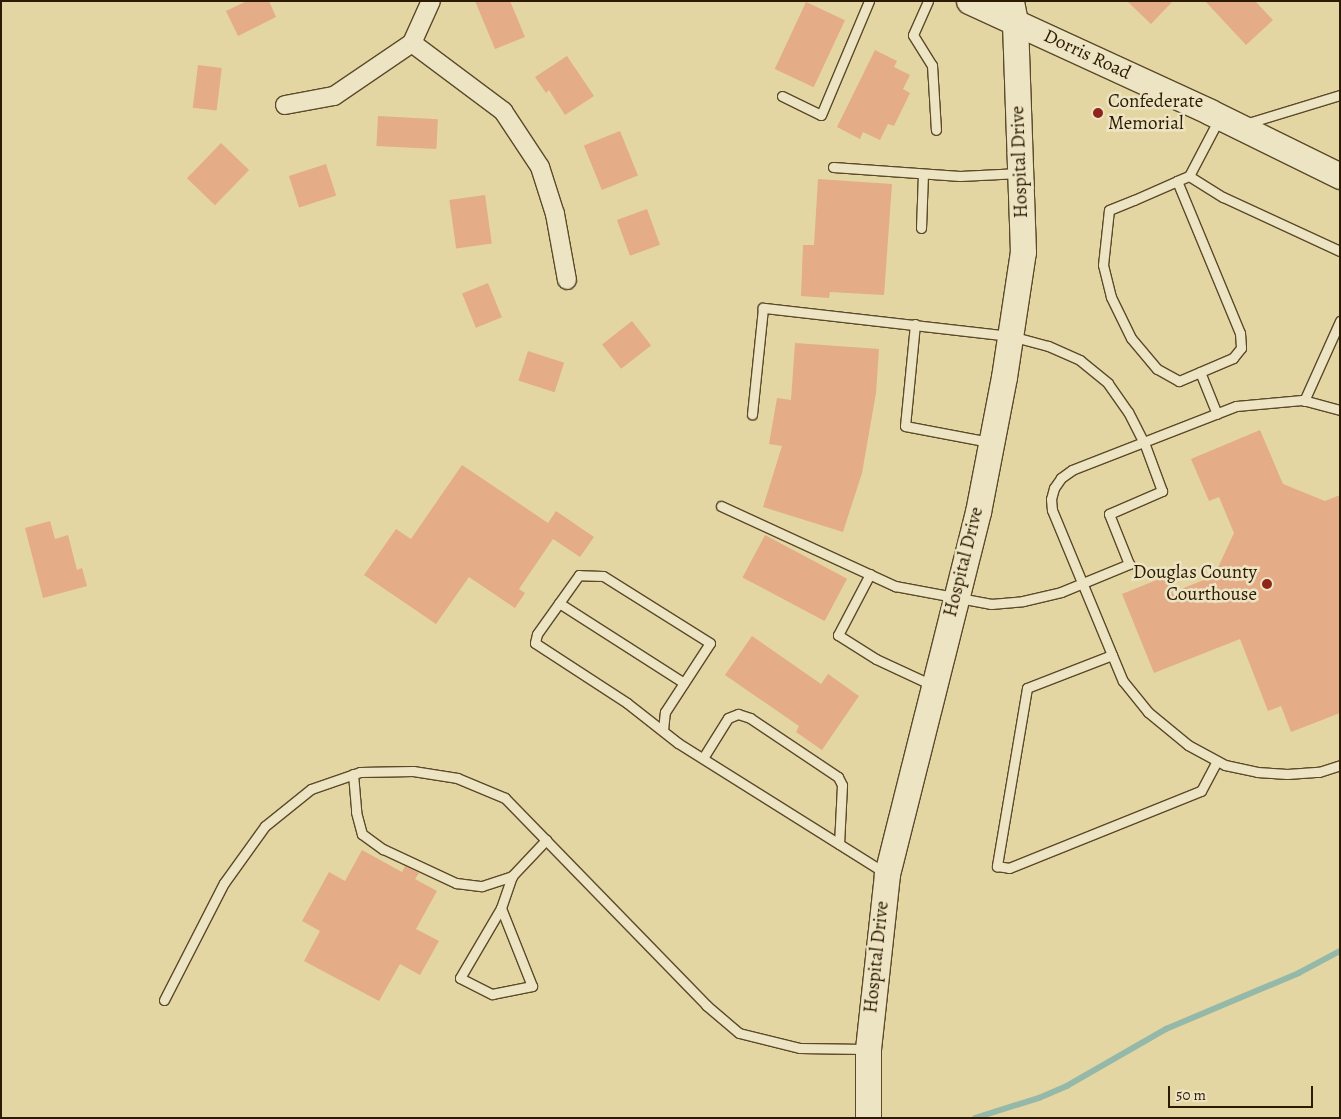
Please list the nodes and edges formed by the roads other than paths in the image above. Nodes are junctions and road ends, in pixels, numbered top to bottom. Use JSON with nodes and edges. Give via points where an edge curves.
{"nodes":[{"id":1,"x":431,"y":1,"type":"edge"},
{"id":2,"x":869,"y":1,"type":"edge"},
{"id":3,"x":928,"y":1,"type":"edge"},
{"id":4,"x":969,"y":1,"type":"edge"},
{"id":5,"x":1013,"y":12,"type":"edge"},
{"id":6,"x":412,"y":43,"type":"junction"},
{"id":7,"x":1340,"y":95,"type":"edge"},
{"id":8,"x":782,"y":96,"type":"dead end"},
{"id":9,"x":285,"y":105,"type":"dead end"},
{"id":10,"x":1229,"y":121,"type":"junction"},
{"id":11,"x":936,"y":130,"type":"dead end"},
{"id":12,"x":833,"y":167,"type":"dead end"},
{"id":13,"x":1020,"y":173,"type":"junction"},
{"id":14,"x":923,"y":174,"type":"junction"},
{"id":15,"x":1189,"y":176,"type":"junction"},
{"id":16,"x":1340,"y":176,"type":"edge"},
{"id":17,"x":1177,"y":181,"type":"junction"},
{"id":18,"x":921,"y":228,"type":"dead end"},
{"id":19,"x":1340,"y":251,"type":"edge"},
{"id":20,"x":567,"y":280,"type":"dead end"},
{"id":21,"x":1340,"y":321,"type":"edge"},
{"id":22,"x":915,"y":324,"type":"junction"},
{"id":23,"x":1010,"y":336,"type":"junction"},
{"id":24,"x":1200,"y":372,"type":"junction"},
{"id":25,"x":1304,"y":401,"type":"junction"},
{"id":26,"x":1340,"y":410,"type":"edge"},
{"id":27,"x":752,"y":414,"type":"dead end"},
{"id":28,"x":1217,"y":414,"type":"junction"},
{"id":29,"x":991,"y":442,"type":"junction"},
{"id":30,"x":1144,"y":442,"type":"junction"},
{"id":31,"x":721,"y":506,"type":"dead end"},
{"id":32,"x":870,"y":574,"type":"junction"},
{"id":33,"x":1082,"y":584,"type":"junction"},
{"id":34,"x":956,"y":597,"type":"junction"},
{"id":35,"x":559,"y":603,"type":"junction"},
{"id":36,"x":1112,"y":655,"type":"junction"},
{"id":37,"x":684,"y":683,"type":"junction"},
{"id":38,"x":933,"y":685,"type":"junction"},
{"id":39,"x":664,"y":730,"type":"junction"},
{"id":40,"x":703,"y":758,"type":"junction"},
{"id":41,"x":1217,"y":761,"type":"junction"},
{"id":42,"x":1340,"y":765,"type":"edge"},
{"id":43,"x":353,"y":774,"type":"junction"},
{"id":44,"x":546,"y":840,"type":"junction"},
{"id":45,"x":839,"y":844,"type":"junction"},
{"id":46,"x":886,"y":874,"type":"junction"},
{"id":47,"x":512,"y":876,"type":"junction"},
{"id":48,"x":501,"y":908,"type":"junction"},
{"id":49,"x":164,"y":1000,"type":"dead end"},
{"id":50,"x":868,"y":1048,"type":"junction"},
{"id":51,"x":868,"y":1118,"type":"edge"}],
"edges":[{"from":1,"to":6,"type":"street"},
{"from":2,"to":8,"type":"lane","via":[[821,115]]},
{"from":3,"to":11,"type":"lane","via":[[913,35],[932,64]]},
{"from":4,"to":5,"type":"street","name":"Dorris Road"},
{"from":5,"to":10,"type":"street","name":"Dorris Road"},
{"from":5,"to":13,"type":"street","name":"Hospital Drive"},
{"from":6,"to":9,"type":"street","via":[[334,96]]},
{"from":6,"to":20,"type":"street","via":[[503,111],[540,168],[555,214]]},
{"from":7,"to":10,"type":"lane"},
{"from":10,"to":15,"type":"lane"},
{"from":10,"to":16,"type":"street","name":"Dorris Road"},
{"from":12,"to":14,"type":"lane"},
{"from":13,"to":14,"type":"lane"},
{"from":13,"to":23,"type":"street","name":"Hospital Drive","via":[[1022,252]]},
{"from":14,"to":18,"type":"lane"},
{"from":15,"to":17,"type":"lane"},
{"from":15,"to":19,"type":"lane","via":[[1223,197]]},
{"from":17,"to":24,"type":"lane","via":[[1240,333],[1241,348],[1233,358]]},
{"from":17,"to":24,"type":"lane","via":[[1110,210],[1103,265],[1111,297],[1131,338],[1157,369],[1179,380]]},
{"from":21,"to":25,"type":"lane"},
{"from":22,"to":23,"type":"lane"},
{"from":22,"to":27,"type":"lane","via":[[763,308]]},
{"from":22,"to":29,"type":"lane","via":[[904,426]]},
{"from":23,"to":29,"type":"street","name":"Hospital Drive"},
{"from":23,"to":30,"type":"lane","via":[[1048,346],[1080,360],[1108,383]]},
{"from":24,"to":28,"type":"lane"},
{"from":25,"to":26,"type":"lane"},
{"from":25,"to":28,"type":"lane","via":[[1236,406]]},
{"from":28,"to":30,"type":"lane"},
{"from":29,"to":34,"type":"street","name":"Hospital Drive","via":[[978,512]]},
{"from":30,"to":33,"type":"lane","via":[[1072,470],[1054,488],[1052,510]]},
{"from":30,"to":33,"type":"lane","via":[[1162,491],[1109,514],[1129,564]]},
{"from":31,"to":32,"type":"lane"},
{"from":32,"to":34,"type":"lane","via":[[895,586]]},
{"from":32,"to":38,"type":"lane","via":[[838,635],[876,658]]},
{"from":33,"to":34,"type":"lane","via":[[1015,602],[991,604]]},
{"from":33,"to":36,"type":"lane"},
{"from":34,"to":38,"type":"street","name":"Hospital Drive"},
{"from":35,"to":37,"type":"lane"},
{"from":35,"to":37,"type":"lane","via":[[579,575],[603,576],[710,643]]},
{"from":35,"to":39,"type":"lane","via":[[537,634],[535,643]]},
{"from":36,"to":41,"type":"lane","via":[[1123,681],[1148,712],[1188,745]]},
{"from":36,"to":41,"type":"lane","via":[[1027,688],[996,866],[1009,868],[1201,791]]},
{"from":37,"to":39,"type":"lane","via":[[665,712]]},
{"from":38,"to":46,"type":"street","name":"Hospital Drive"},
{"from":39,"to":40,"type":"lane"},
{"from":40,"to":45,"type":"lane"},
{"from":40,"to":45,"type":"lane","via":[[728,718],[738,714],[750,718],[838,777],[842,784]]},
{"from":41,"to":42,"type":"lane","via":[[1257,772],[1288,774],[1319,772]]},
{"from":43,"to":44,"type":"lane","via":[[413,771],[457,778],[505,798]]},
{"from":43,"to":47,"type":"lane","via":[[356,812],[362,834],[383,849],[456,883],[482,886]]},
{"from":43,"to":49,"type":"lane","via":[[310,789],[265,826],[224,883]]},
{"from":44,"to":47,"type":"lane"},
{"from":44,"to":50,"type":"lane","via":[[706,1005],[739,1033],[800,1048]]},
{"from":45,"to":46,"type":"lane"},
{"from":46,"to":50,"type":"street","name":"Hospital Drive"},
{"from":47,"to":48,"type":"lane"},
{"from":48,"to":48,"type":"lane","via":[[532,986],[492,994],[460,978]]},
{"from":50,"to":51,"type":"street","name":"Hospital Drive"}]}
